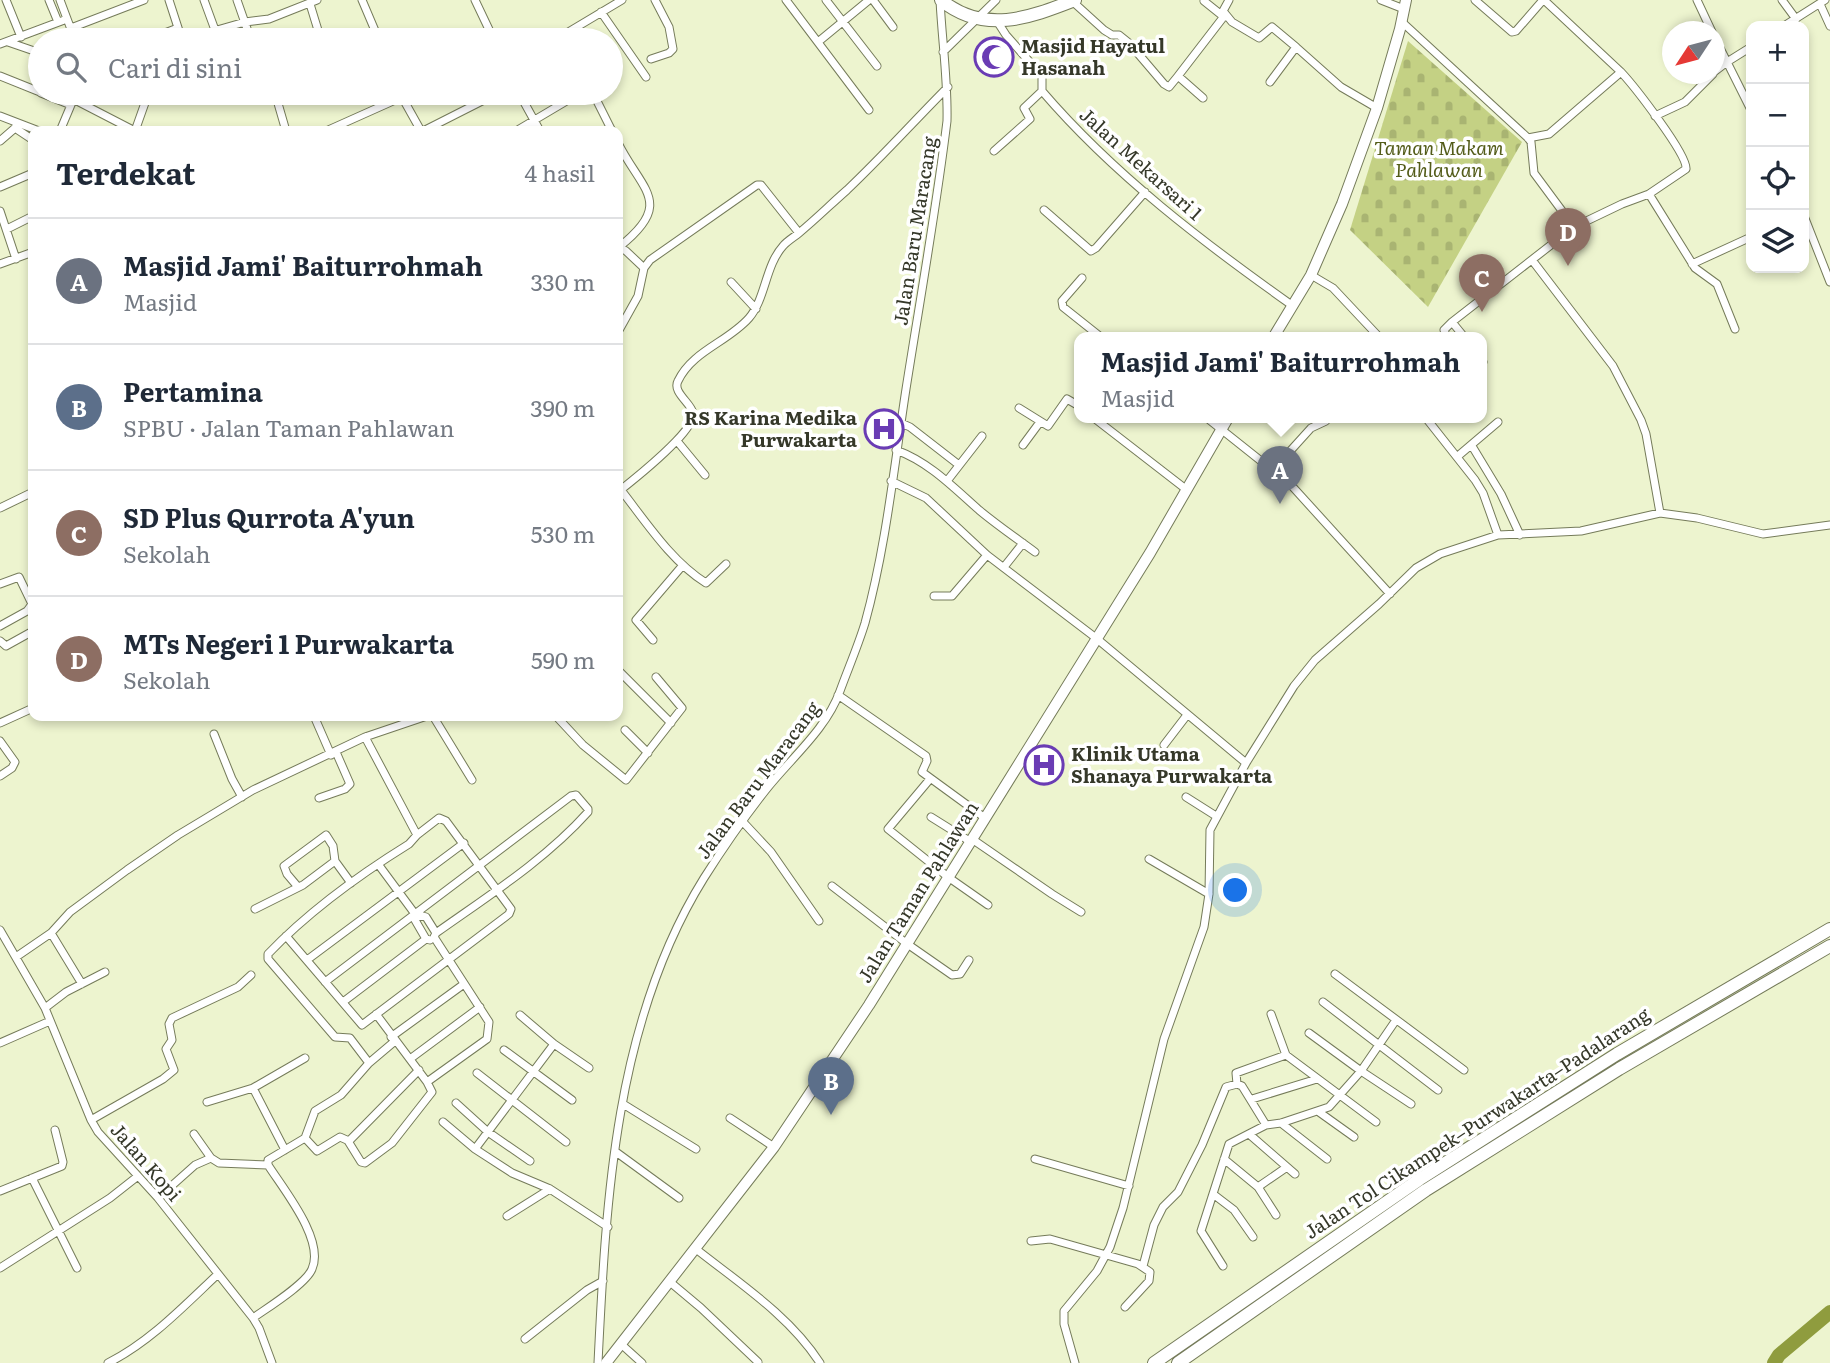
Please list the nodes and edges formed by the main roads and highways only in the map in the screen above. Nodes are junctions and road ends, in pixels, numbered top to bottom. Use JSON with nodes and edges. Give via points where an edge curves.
{"nodes":[{"id":1,"x":940,"y":0,"type":"edge"},
{"id":2,"x":1074,"y":1,"type":"edge"},
{"id":3,"x":1405,"y":5,"type":"edge"},
{"id":4,"x":1277,"y":332,"type":"edge"},
{"id":5,"x":1225,"y":423,"type":"edge"},
{"id":6,"x":1830,"y":929,"type":"edge"},
{"id":7,"x":1830,"y":946,"type":"edge"},
{"id":8,"x":606,"y":1363,"type":"edge"},
{"id":9,"x":1154,"y":1363,"type":"edge"},
{"id":10,"x":1178,"y":1363,"type":"edge"}],
"edges":[{"from":1,"to":2,"type":"highway","via":[[976,19],[998,21]]},
{"from":3,"to":4,"type":"main road","via":[[1377,107],[1342,204],[1311,275]]},
{"from":5,"to":8,"type":"main road","name":"Jalan Taman Pahlawan","via":[[869,1006],[774,1147]]},
{"from":6,"to":9,"type":"highway","name":"Jalan Tol Cikampek–Purwakarta–Padalarang","via":[[1617,1054],[1431,1172]]},
{"from":7,"to":10,"type":"highway","name":"Jalan Tol Cikampek–Purwakarta–Padalarang","via":[[1426,1190]]}]}
